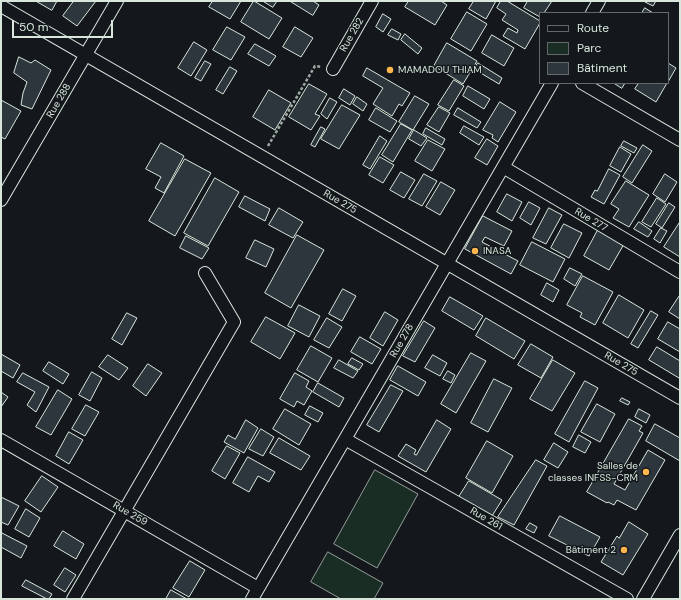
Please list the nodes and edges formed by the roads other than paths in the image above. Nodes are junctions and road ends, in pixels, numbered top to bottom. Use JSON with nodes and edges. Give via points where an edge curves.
{"nodes":[{"id":1,"x":116,"y":1,"type":"edge"},
{"id":2,"x":372,"y":1,"type":"edge"},
{"id":3,"x":599,"y":1,"type":"edge"},
{"id":4,"x":1,"y":6,"type":"edge"},
{"id":5,"x":593,"y":12,"type":"edge"},
{"id":6,"x":85,"y":55,"type":"junction"},
{"id":7,"x":332,"y":69,"type":"road end"},
{"id":8,"x":551,"y":84,"type":"edge"},
{"id":9,"x":584,"y":84,"type":"edge"},
{"id":10,"x":680,"y":140,"type":"edge"},
{"id":11,"x":503,"y":167,"type":"junction"},
{"id":12,"x":1,"y":200,"type":"edge"},
{"id":13,"x":447,"y":264,"type":"junction"},
{"id":14,"x":680,"y":272,"type":"edge"},
{"id":15,"x":205,"y":273,"type":"dead end"},
{"id":16,"x":680,"y":398,"type":"edge"},
{"id":17,"x":345,"y":439,"type":"junction"},
{"id":18,"x":1,"y":440,"type":"edge"},
{"id":19,"x":124,"y":511,"type":"junction"},
{"id":20,"x":680,"y":535,"type":"edge"},
{"id":21,"x":258,"y":588,"type":"junction"},
{"id":22,"x":73,"y":599,"type":"edge"},
{"id":23,"x":252,"y":599,"type":"edge"},
{"id":24,"x":627,"y":599,"type":"edge"},
{"id":25,"x":643,"y":599,"type":"edge"}],
"edges":[{"from":1,"to":6,"type":"street","name":"Rue 288"},
{"from":2,"to":7,"type":"street","name":"Rue 282"},
{"from":3,"to":5,"type":"street"},
{"from":4,"to":6,"type":"street","name":"Rue 275"},
{"from":6,"to":12,"type":"street","name":"Rue 288"},
{"from":6,"to":13,"type":"street","name":"Rue 275"},
{"from":8,"to":11,"type":"street","name":"Rue 278"},
{"from":9,"to":10,"type":"street"},
{"from":11,"to":13,"type":"street","name":"Rue 278"},
{"from":11,"to":14,"type":"street","name":"Rue 277"},
{"from":13,"to":16,"type":"street","name":"Rue 275"},
{"from":13,"to":17,"type":"street","name":"Rue 278"},
{"from":15,"to":19,"type":"street","via":[[234,322]]},
{"from":17,"to":21,"type":"street","name":"Rue 278"},
{"from":17,"to":24,"type":"street","name":"Rue 261"},
{"from":18,"to":19,"type":"street","name":"Rue 259"},
{"from":19,"to":21,"type":"street","name":"Rue 259"},
{"from":19,"to":22,"type":"street"},
{"from":20,"to":25,"type":"street"},
{"from":21,"to":23,"type":"street","name":"Rue 278"}]}
